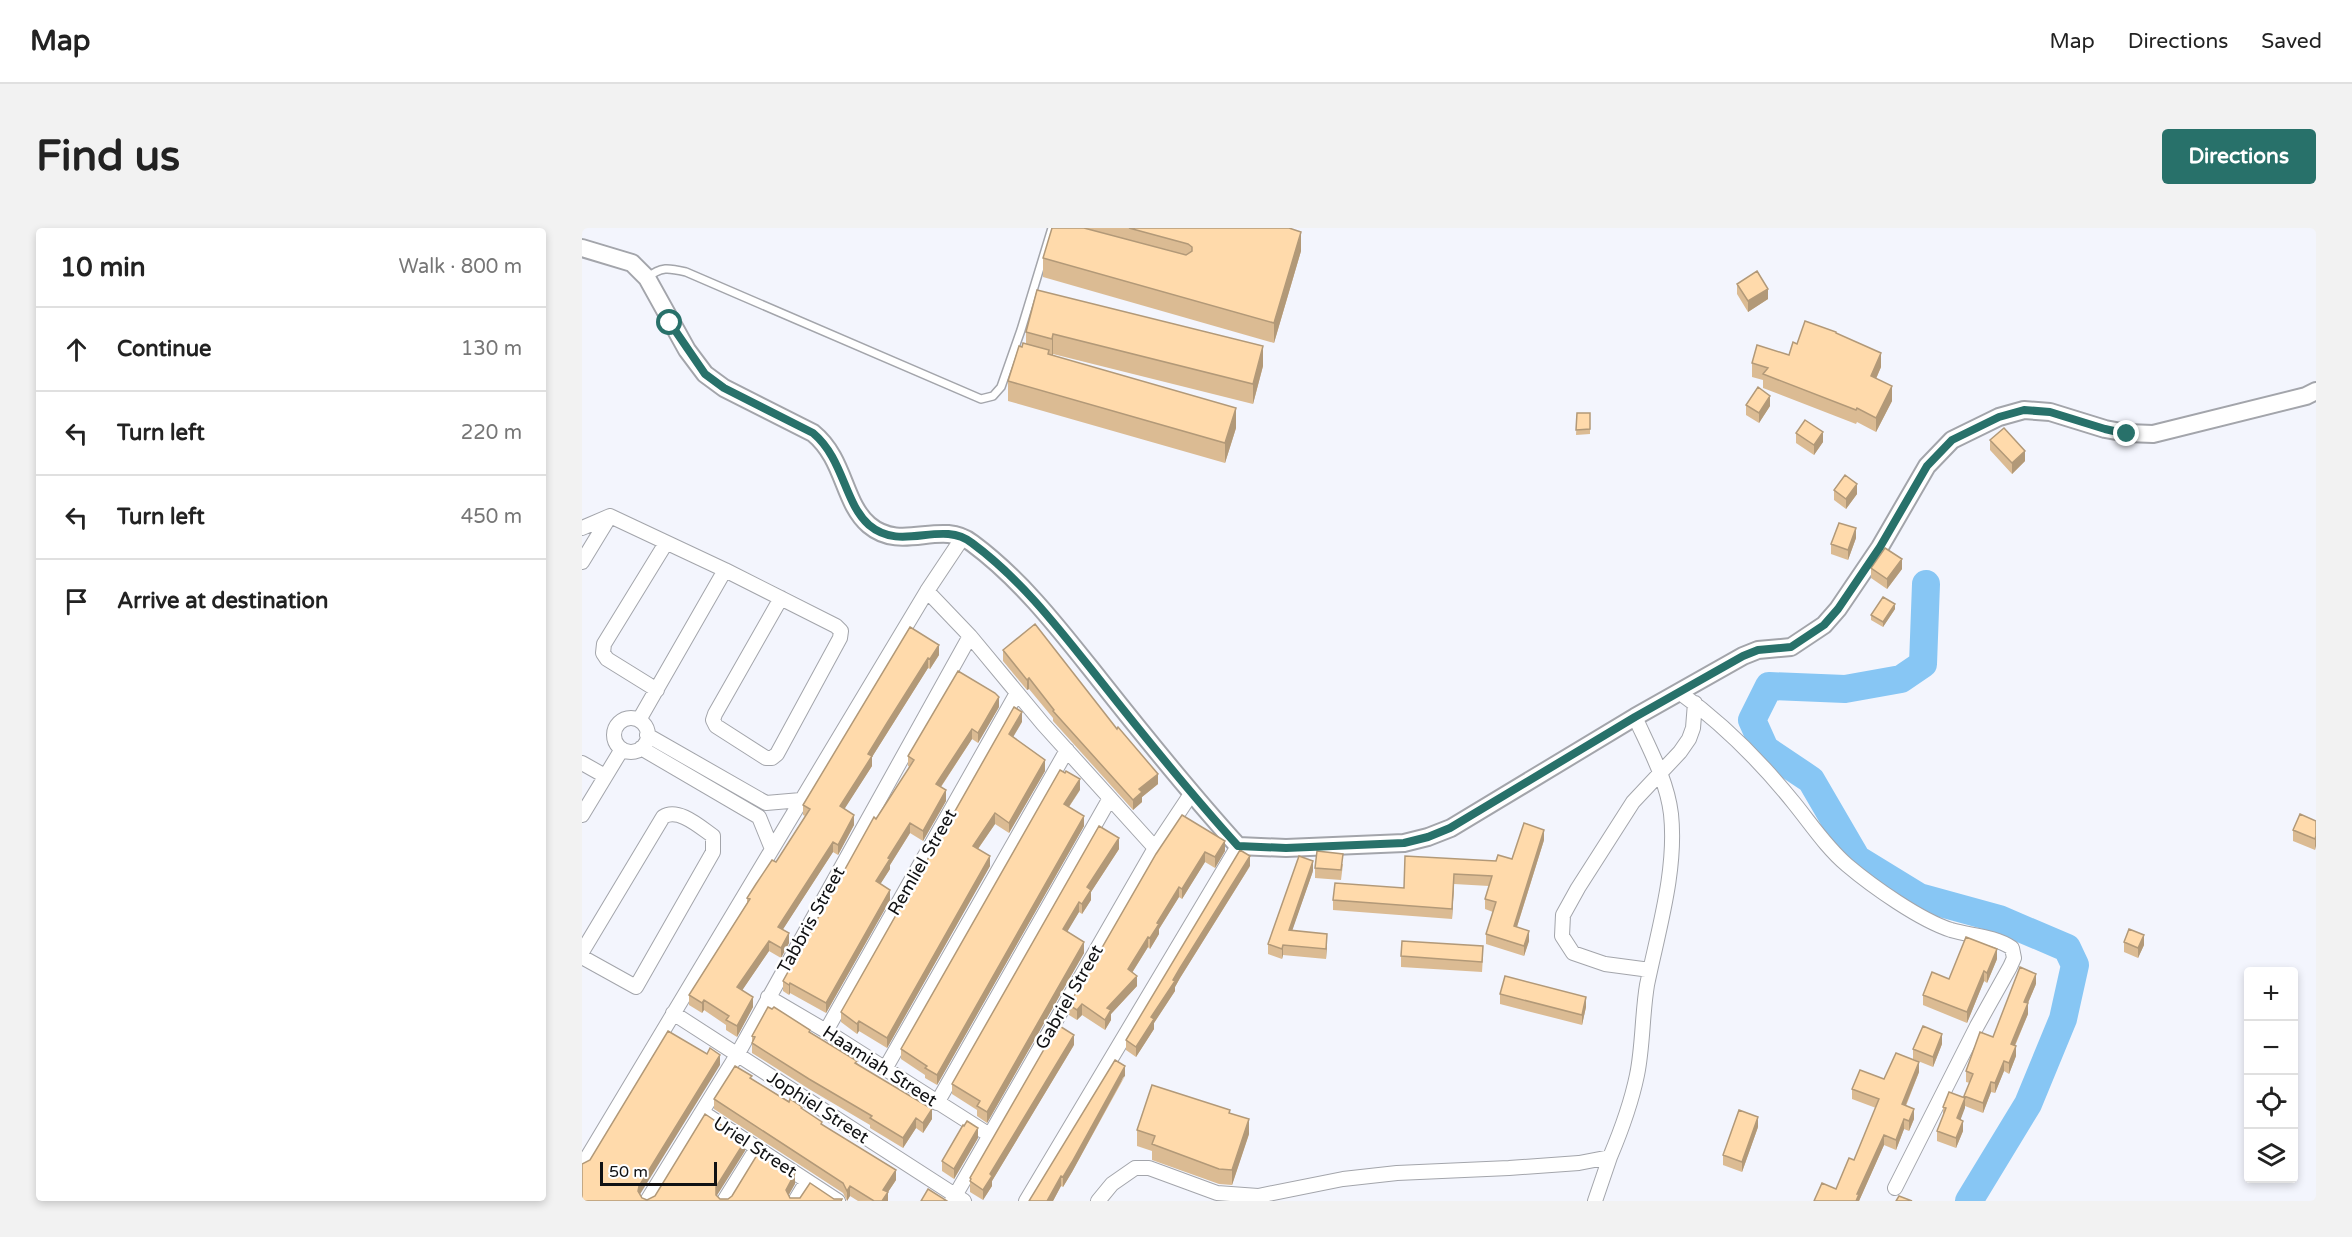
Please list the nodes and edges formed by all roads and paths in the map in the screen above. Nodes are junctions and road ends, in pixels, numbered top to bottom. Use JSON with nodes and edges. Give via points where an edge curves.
{"nodes":[{"id":1,"x":1051,"y":231,"type":"edge"},
{"id":2,"x":1062,"y":236,"type":"edge"},
{"id":3,"x":582,"y":248,"type":"edge"},
{"id":4,"x":647,"y":278,"type":"junction"},
{"id":5,"x":1012,"y":354,"type":"junction"},
{"id":6,"x":1023,"y":357,"type":"edge"},
{"id":7,"x":2316,"y":391,"type":"edge"},
{"id":8,"x":610,"y":516,"type":"junction"},
{"id":9,"x":582,"y":528,"type":"edge"},
{"id":10,"x":963,"y":537,"type":"junction"},
{"id":11,"x":666,"y":543,"type":"junction"},
{"id":12,"x":582,"y":562,"type":"edge"},
{"id":13,"x":725,"y":570,"type":"junction"},
{"id":14,"x":927,"y":591,"type":"junction"},
{"id":15,"x":781,"y":598,"type":"junction"},
{"id":16,"x":970,"y":636,"type":"junction"},
{"id":17,"x":657,"y":690,"type":"junction"},
{"id":18,"x":1679,"y":692,"type":"junction"},
{"id":19,"x":1017,"y":693,"type":"junction"},
{"id":20,"x":1695,"y":704,"type":"junction"},
{"id":21,"x":1635,"y":717,"type":"junction"},
{"id":22,"x":639,"y":720,"type":"junction"},
{"id":23,"x":647,"y":735,"type":"junction"},
{"id":24,"x":641,"y":748,"type":"junction"},
{"id":25,"x":621,"y":749,"type":"junction"},
{"id":26,"x":1067,"y":750,"type":"junction"},
{"id":27,"x":582,"y":763,"type":"edge"},
{"id":28,"x":1660,"y":772,"type":"junction"},
{"id":29,"x":605,"y":777,"type":"junction"},
{"id":30,"x":1191,"y":795,"type":"junction"},
{"id":31,"x":1110,"y":798,"type":"junction"},
{"id":32,"x":801,"y":800,"type":"junction"},
{"id":33,"x":766,"y":804,"type":"junction"},
{"id":34,"x":582,"y":815,"type":"edge"},
{"id":35,"x":759,"y":817,"type":"junction"},
{"id":36,"x":1238,"y":846,"type":"junction"},
{"id":37,"x":1155,"y":848,"type":"junction"},
{"id":38,"x":772,"y":849,"type":"junction"},
{"id":39,"x":582,"y":952,"type":"edge"},
{"id":40,"x":582,"y":957,"type":"edge"},
{"id":41,"x":1650,"y":970,"type":"junction"},
{"id":42,"x":768,"y":997,"type":"junction"},
{"id":43,"x":673,"y":1013,"type":"junction"},
{"id":44,"x":826,"y":1031,"type":"junction"},
{"id":45,"x":737,"y":1055,"type":"junction"},
{"id":46,"x":885,"y":1069,"type":"junction"},
{"id":47,"x":937,"y":1103,"type":"junction"},
{"id":48,"x":702,"y":1112,"type":"junction"},
{"id":49,"x":991,"y":1136,"type":"junction"},
{"id":50,"x":757,"y":1148,"type":"junction"},
{"id":51,"x":1610,"y":1157,"type":"junction"},
{"id":52,"x":582,"y":1166,"type":"edge"},
{"id":53,"x":807,"y":1181,"type":"junction"},
{"id":54,"x":1895,"y":1188,"type":"dead end"},
{"id":55,"x":957,"y":1199,"type":"edge"},
{"id":56,"x":647,"y":1201,"type":"edge"},
{"id":57,"x":724,"y":1201,"type":"edge"},
{"id":58,"x":795,"y":1201,"type":"edge"},
{"id":59,"x":838,"y":1201,"type":"edge"},
{"id":60,"x":1026,"y":1201,"type":"edge"},
{"id":61,"x":1098,"y":1201,"type":"edge"},
{"id":62,"x":1595,"y":1201,"type":"edge"}],
"edges":[{"from":1,"to":2,"type":"lane"},
{"from":1,"to":5,"type":"lane"},
{"from":3,"to":4,"type":"street","via":[[632,263]]},
{"from":4,"to":5,"type":"lane","via":[[660,268],[686,272],[981,399],[993,396],[1001,387]]},
{"from":4,"to":10,"type":"street","via":[[681,341],[705,374],[824,442],[858,512],[868,524],[894,537]]},
{"from":5,"to":6,"type":"lane"},
{"from":7,"to":18,"type":"street","via":[[2153,434],[2127,434],[2050,412],[2024,410],[1977,427],[1952,440],[1927,466],[1880,547],[1824,625],[1791,647],[1758,650],[1743,656]]},
{"from":8,"to":9,"type":"street"},
{"from":8,"to":11,"type":"street"},
{"from":8,"to":12,"type":"street"},
{"from":10,"to":14,"type":"street"},
{"from":10,"to":30,"type":"street","via":[[1036,601]]},
{"from":11,"to":13,"type":"street"},
{"from":11,"to":17,"type":"street","via":[[604,644],[603,653]]},
{"from":13,"to":15,"type":"street"},
{"from":13,"to":17,"type":"street"},
{"from":14,"to":16,"type":"street"},
{"from":14,"to":32,"type":"street"},
{"from":15,"to":15,"type":"street","via":[[841,631],[772,759],[716,726],[713,720]]},
{"from":16,"to":19,"type":"street"},
{"from":16,"to":42,"type":"street","name":"Tabbris Street"},
{"from":17,"to":22,"type":"street"},
{"from":18,"to":20,"type":"street"},
{"from":18,"to":21,"type":"street"},
{"from":19,"to":26,"type":"street"},
{"from":19,"to":44,"type":"street","name":"Remliel Street"},
{"from":20,"to":28,"type":"street","via":[[1689,739]]},
{"from":20,"to":54,"type":"street","via":[[1754,758],[1821,840],[1847,865],[1927,919],[2013,948],[2010,967]]},
{"from":21,"to":28,"type":"street"},
{"from":21,"to":36,"type":"street","via":[[1450,828],[1428,837],[1392,844]]},
{"from":22,"to":23,"type":"street"},
{"from":22,"to":25,"type":"street","via":[[630,718],[617,725],[614,739]]},
{"from":23,"to":24,"type":"street"},
{"from":23,"to":33,"type":"street"},
{"from":24,"to":25,"type":"street","via":[[630,752]]},
{"from":24,"to":35,"type":"street"},
{"from":25,"to":29,"type":"street"},
{"from":26,"to":31,"type":"street"},
{"from":26,"to":46,"type":"street"},
{"from":27,"to":29,"type":"street"},
{"from":28,"to":41,"type":"street","via":[[1668,800],[1671,835],[1667,896]]},
{"from":28,"to":41,"type":"street","via":[[1633,802],[1563,915],[1562,936],[1573,953],[1605,964]]},
{"from":29,"to":34,"type":"street"},
{"from":30,"to":36,"type":"street"},
{"from":30,"to":37,"type":"street","name":"Gabriel Street"},
{"from":31,"to":37,"type":"street"},
{"from":31,"to":47,"type":"street"},
{"from":32,"to":33,"type":"street"},
{"from":32,"to":38,"type":"street"},
{"from":33,"to":35,"type":"street"},
{"from":35,"to":38,"type":"street"},
{"from":36,"to":60,"type":"street"},
{"from":37,"to":49,"type":"street","name":"Gabriel Street"},
{"from":38,"to":43,"type":"street"},
{"from":39,"to":40,"type":"street","via":[[663,817],[677,813],[713,836],[713,852],[636,987]]},
{"from":41,"to":51,"type":"street","via":[[1637,1075]]},
{"from":42,"to":44,"type":"street","name":"Haamiah Street"},
{"from":42,"to":45,"type":"street","name":"Tabbris Street"},
{"from":43,"to":45,"type":"street","name":"Jophiel Street"},
{"from":43,"to":52,"type":"street"},
{"from":44,"to":46,"type":"street","name":"Haamiah Street"},
{"from":45,"to":48,"type":"street","name":"Tabbris Street"},
{"from":45,"to":55,"type":"street","name":"Jophiel Street"},
{"from":46,"to":47,"type":"street","name":"Haamiah Street"},
{"from":47,"to":49,"type":"street","name":"Haamiah Street"},
{"from":48,"to":50,"type":"street","name":"Uriel Street"},
{"from":48,"to":56,"type":"street","name":"Tabbris Street"},
{"from":49,"to":55,"type":"street","name":"Gabriel Street"},
{"from":50,"to":53,"type":"street","name":"Uriel Street"},
{"from":50,"to":57,"type":"street"},
{"from":51,"to":61,"type":"street","via":[[1555,1165],[1375,1175],[1258,1196],[1217,1193],[1149,1168],[1135,1168],[1112,1184]]},
{"from":51,"to":62,"type":"street"},
{"from":53,"to":58,"type":"street"},
{"from":53,"to":59,"type":"street","name":"Uriel Street"}]}
